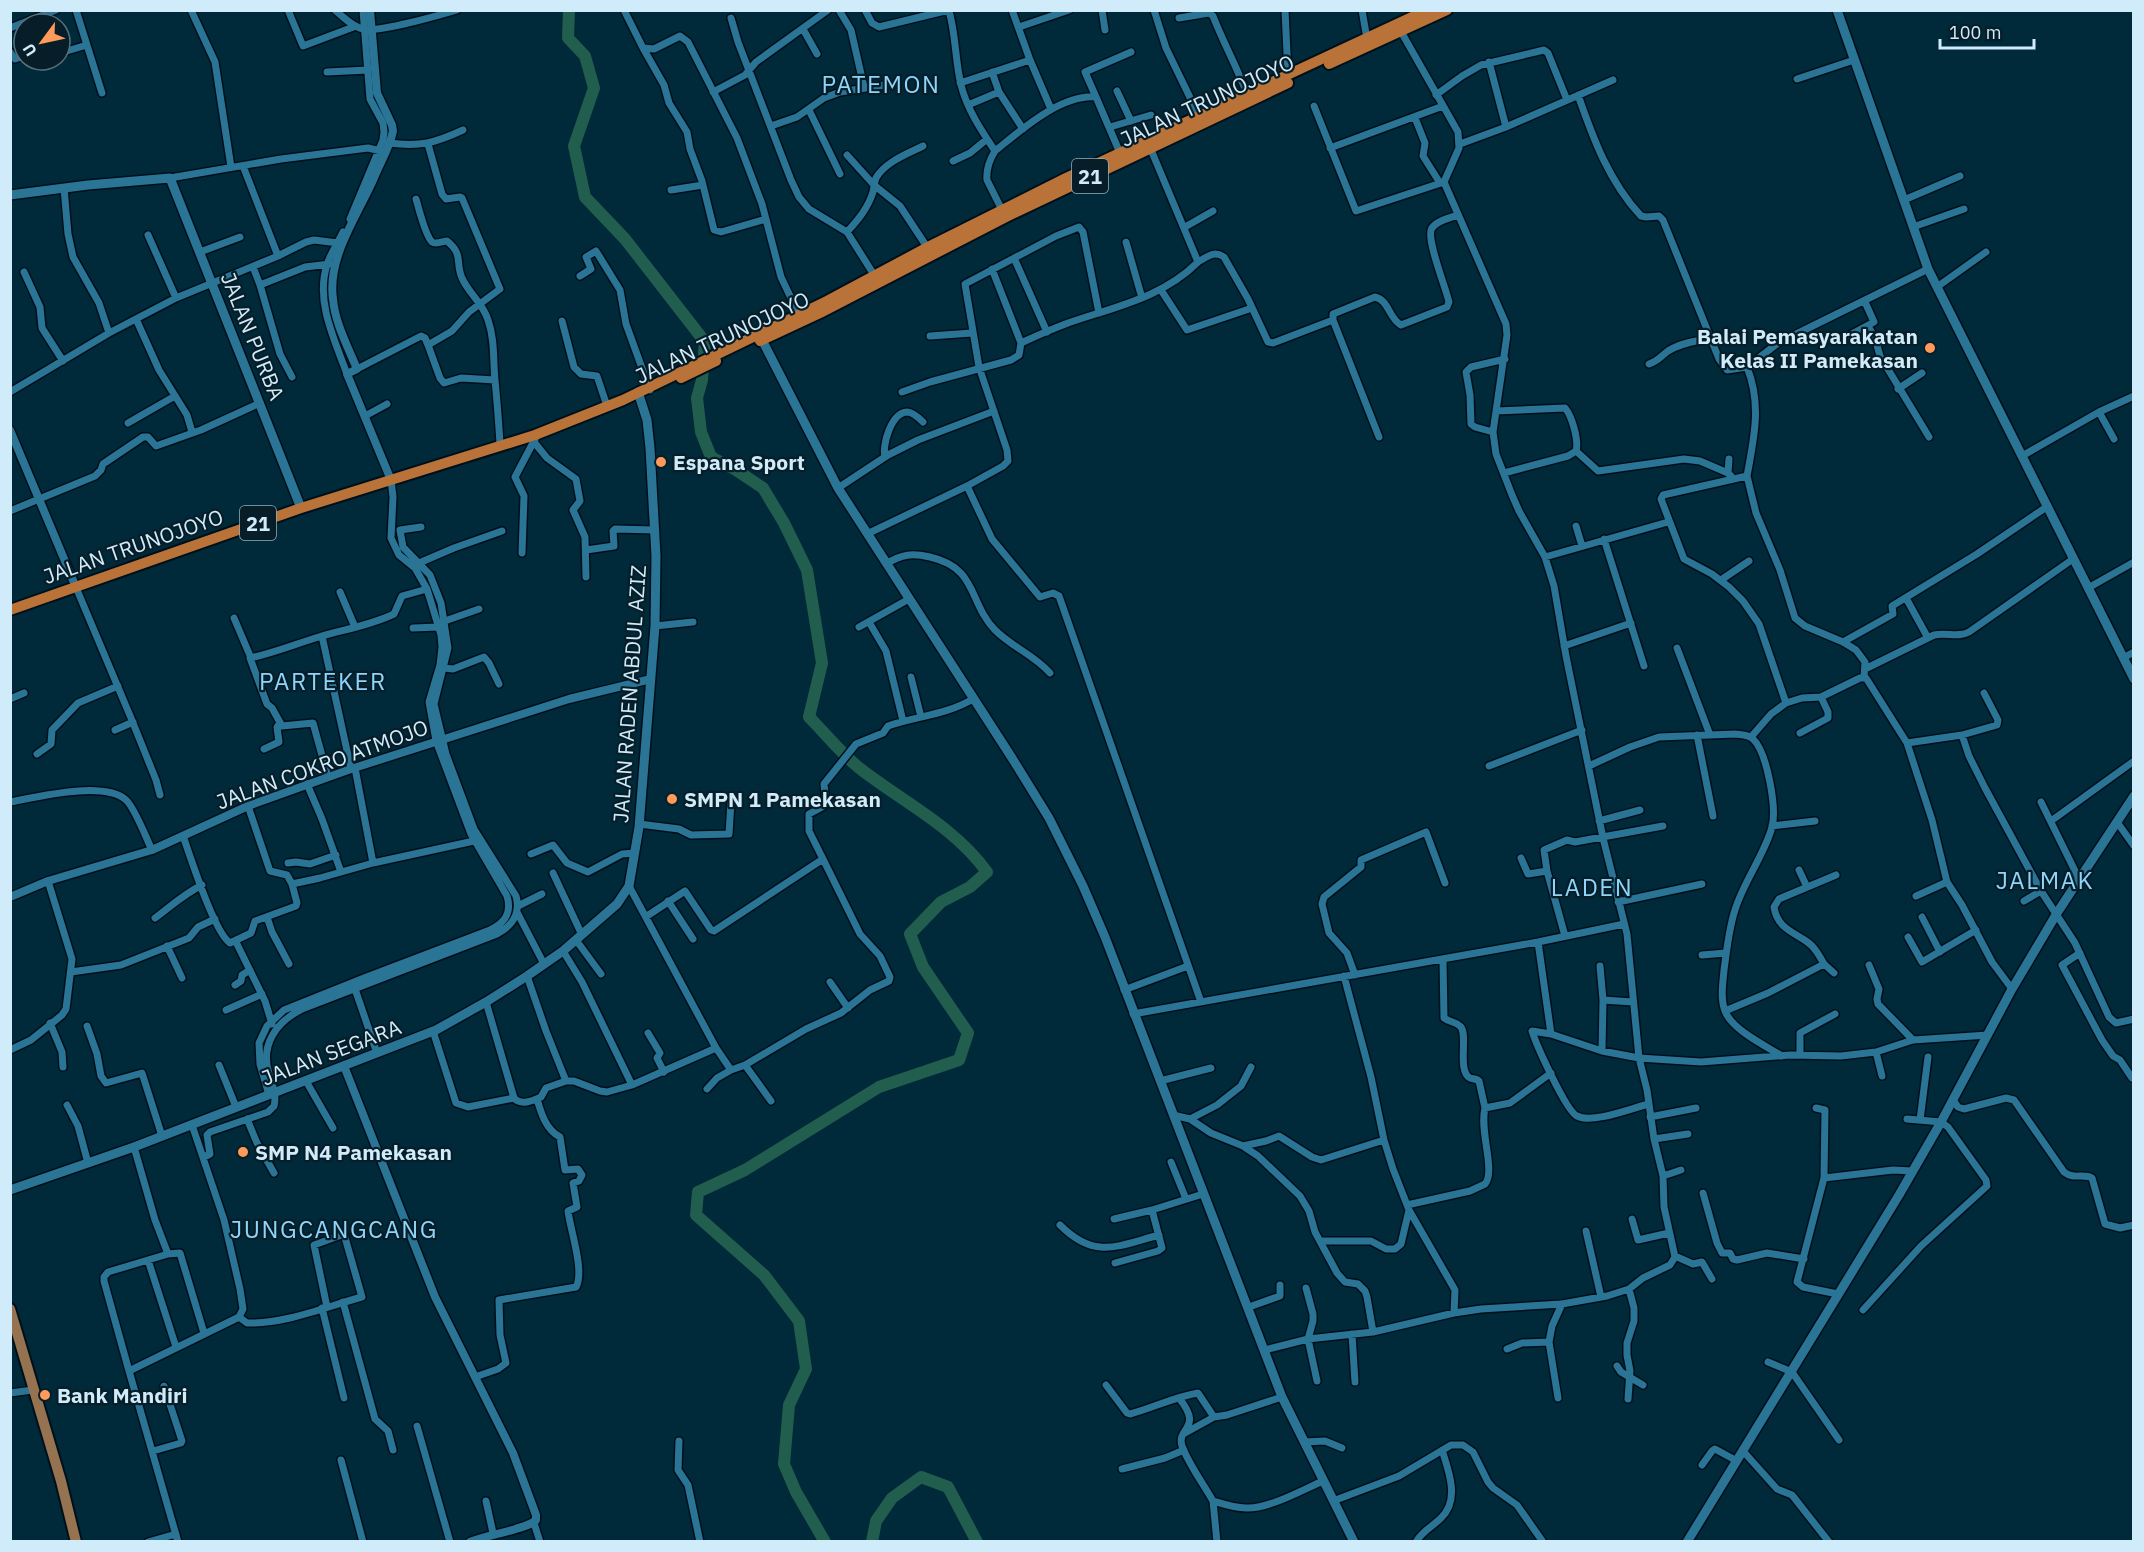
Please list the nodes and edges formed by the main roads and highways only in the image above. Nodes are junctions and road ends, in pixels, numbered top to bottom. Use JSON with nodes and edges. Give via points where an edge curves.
{"nodes":[{"id":1,"x":1427,"y":10,"type":"edge"},
{"id":2,"x":1447,"y":10,"type":"edge"},
{"id":3,"x":1837,"y":10,"type":"edge"},
{"id":4,"x":1402,"y":32,"type":"junction"},
{"id":5,"x":1149,"y":144,"type":"junction"},
{"id":6,"x":10,"y":195,"type":"edge"},
{"id":7,"x":930,"y":251,"type":"junction"},
{"id":8,"x":762,"y":340,"type":"junction"},
{"id":9,"x":639,"y":394,"type":"junction"},
{"id":10,"x":301,"y":508,"type":"junction"},
{"id":11,"x":10,"y":610,"type":"edge"},
{"id":12,"x":2133,"y":679,"type":"edge"},
{"id":13,"x":2133,"y":796,"type":"edge"},
{"id":14,"x":629,"y":886,"type":"joint"},
{"id":15,"x":10,"y":1190,"type":"edge"},
{"id":16,"x":10,"y":1309,"type":"edge"},
{"id":17,"x":68,"y":1507,"type":"junction"},
{"id":18,"x":76,"y":1542,"type":"edge"},
{"id":19,"x":80,"y":1542,"type":"edge"},
{"id":20,"x":1354,"y":1542,"type":"edge"},
{"id":21,"x":1688,"y":1542,"type":"edge"}],
"edges":[{"from":1,"to":4,"type":"highway","name":"JALAN TRUNOJOYO","number":"21"},
{"from":2,"to":4,"type":"highway","name":"JALAN TRUNOJOYO","number":"21"},
{"from":3,"to":12,"type":"main road","via":[[1928,269]]},
{"from":4,"to":5,"type":"highway","name":"JALAN TRUNOJOYO","number":"21"},
{"from":4,"to":5,"type":"highway","name":"JALAN TRUNOJOYO","number":"21","via":[[1367,39],[1199,116]]},
{"from":5,"to":7,"type":"highway","name":"JALAN TRUNOJOYO","number":"21"},
{"from":5,"to":7,"type":"highway","name":"JALAN TRUNOJOYO","number":"21","via":[[1120,153],[1002,210]]},
{"from":6,"to":10,"type":"main road","name":"JALAN PURBA","via":[[170,178]]},
{"from":7,"to":8,"type":"highway","name":"JALAN TRUNOJOYO","number":"21"},
{"from":8,"to":9,"type":"highway","name":"JALAN TRUNOJOYO","number":"21","via":[[735,348]]},
{"from":8,"to":20,"type":"main road","via":[[826,469],[1027,781],[1060,839],[1083,886],[1282,1397]]},
{"from":9,"to":10,"type":"highway","name":"JALAN TRUNOJOYO","number":"21","via":[[535,437]]},
{"from":9,"to":14,"type":"main road","name":"JALAN RADEN ABDUL AZIZ","via":[[648,426],[657,588],[639,824]]},
{"from":10,"to":11,"type":"highway","name":"JALAN TRUNOJOYO","number":"21"},
{"from":13,"to":21,"type":"main road","via":[[2057,913],[1941,1122]]},
{"from":14,"to":15,"type":"main road","name":"JALAN SEGARA","via":[[616,904],[563,951],[486,1002],[433,1031],[134,1147]]},
{"from":16,"to":17,"type":"main road"},
{"from":17,"to":18,"type":"main road"},
{"from":17,"to":19,"type":"main road"}]}
